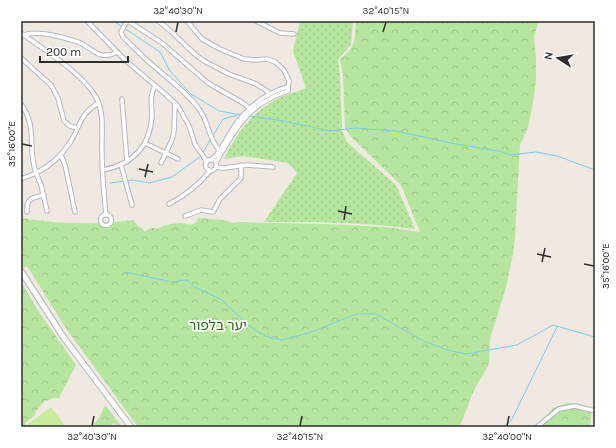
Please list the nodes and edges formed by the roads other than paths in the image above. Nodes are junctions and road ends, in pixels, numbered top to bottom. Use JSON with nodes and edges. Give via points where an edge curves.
{"nodes":[{"id":1,"x":87,"y":21,"type":"edge"},
{"id":2,"x":127,"y":21,"type":"edge"},
{"id":3,"x":158,"y":21,"type":"edge"},
{"id":4,"x":187,"y":21,"type":"edge"},
{"id":5,"x":256,"y":21,"type":"edge"},
{"id":6,"x":22,"y":34,"type":"edge"},
{"id":7,"x":294,"y":34,"type":"dead end"},
{"id":8,"x":118,"y":52,"type":"junction"},
{"id":9,"x":21,"y":58,"type":"edge"},
{"id":10,"x":155,"y":86,"type":"junction"},
{"id":11,"x":287,"y":89,"type":"junction"},
{"id":12,"x":270,"y":94,"type":"junction"},
{"id":13,"x":122,"y":99,"type":"dead end"},
{"id":14,"x":98,"y":103,"type":"junction"},
{"id":15,"x":175,"y":103,"type":"junction"},
{"id":16,"x":21,"y":104,"type":"edge"},
{"id":17,"x":248,"y":110,"type":"junction"},
{"id":18,"x":238,"y":122,"type":"junction"},
{"id":19,"x":77,"y":128,"type":"junction"},
{"id":20,"x":145,"y":144,"type":"junction"},
{"id":21,"x":220,"y":150,"type":"junction"},
{"id":22,"x":166,"y":154,"type":"junction"},
{"id":23,"x":60,"y":155,"type":"junction"},
{"id":24,"x":178,"y":159,"type":"dead end"},
{"id":25,"x":211,"y":160,"type":"junction"},
{"id":26,"x":127,"y":162,"type":"junction"},
{"id":27,"x":207,"y":162,"type":"junction"},
{"id":28,"x":161,"y":163,"type":"dead end"},
{"id":29,"x":121,"y":165,"type":"junction"},
{"id":30,"x":216,"y":165,"type":"junction"},
{"id":31,"x":241,"y":165,"type":"junction"},
{"id":32,"x":273,"y":167,"type":"dead end"},
{"id":33,"x":103,"y":170,"type":"junction"},
{"id":34,"x":210,"y":170,"type":"junction"},
{"id":35,"x":36,"y":173,"type":"junction"},
{"id":36,"x":21,"y":179,"type":"edge"},
{"id":37,"x":44,"y":194,"type":"junction"},
{"id":38,"x":169,"y":204,"type":"dead end"},
{"id":39,"x":132,"y":205,"type":"dead end"},
{"id":40,"x":47,"y":211,"type":"dead end"},
{"id":41,"x":26,"y":212,"type":"dead end"},
{"id":42,"x":75,"y":212,"type":"dead end"},
{"id":43,"x":106,"y":215,"type":"dead end"},
{"id":44,"x":185,"y":216,"type":"dead end"},
{"id":45,"x":21,"y":270,"type":"edge"},
{"id":46,"x":595,"y":411,"type":"edge"},
{"id":47,"x":131,"y":427,"type":"edge"},
{"id":48,"x":537,"y":427,"type":"edge"}],
"edges":[{"from":1,"to":8,"type":"street"},
{"from":2,"to":17,"type":"street","via":[[162,43],[208,83],[239,101]]},
{"from":2,"to":21,"type":"street","via":[[121,32],[123,37],[195,104],[204,115],[212,142]]},
{"from":3,"to":12,"type":"street","via":[[203,60],[229,74],[256,84]]},
{"from":4,"to":11,"type":"street","via":[[202,39],[220,49],[244,59],[267,59],[275,62],[286,74],[289,81]]},
{"from":5,"to":7,"type":"street","via":[[280,33]]},
{"from":6,"to":8,"type":"street","via":[[56,36],[80,42],[97,54]]},
{"from":6,"to":14,"type":"street","via":[[75,73]]},
{"from":8,"to":10,"type":"street"},
{"from":9,"to":19,"type":"street","via":[[51,85],[58,98],[64,121]]},
{"from":10,"to":15,"type":"street"},
{"from":10,"to":20,"type":"street","via":[[151,97],[150,129]]},
{"from":11,"to":12,"type":"street"},
{"from":11,"to":17,"type":"street"},
{"from":12,"to":17,"type":"street"},
{"from":13,"to":26,"type":"street"},
{"from":14,"to":19,"type":"street","via":[[84,114]]},
{"from":14,"to":33,"type":"street","via":[[102,122]]},
{"from":15,"to":22,"type":"street","via":[[174,131]]},
{"from":15,"to":27,"type":"street","via":[[185,117],[195,144]]},
{"from":16,"to":35,"type":"street","via":[[30,121],[32,160]]},
{"from":17,"to":18,"type":"street"},
{"from":18,"to":21,"type":"street"},
{"from":18,"to":30,"type":"street"},
{"from":19,"to":23,"type":"street"},
{"from":20,"to":22,"type":"street"},
{"from":20,"to":26,"type":"street"},
{"from":21,"to":25,"type":"street"},
{"from":22,"to":24,"type":"street"},
{"from":22,"to":28,"type":"street"},
{"from":23,"to":35,"type":"street","via":[[52,164]]},
{"from":23,"to":42,"type":"street","via":[[65,165]]},
{"from":25,"to":27,"type":"street"},
{"from":25,"to":30,"type":"street","via":[[214,160]]},
{"from":26,"to":29,"type":"street"},
{"from":27,"to":34,"type":"street","via":[[206,167]]},
{"from":29,"to":33,"type":"street"},
{"from":29,"to":39,"type":"street"},
{"from":30,"to":31,"type":"street","via":[[223,168]]},
{"from":30,"to":34,"type":"street"},
{"from":31,"to":32,"type":"street"},
{"from":31,"to":44,"type":"street","via":[[241,178],[220,199],[213,212],[201,210]]},
{"from":33,"to":43,"type":"street"},
{"from":34,"to":38,"type":"street","via":[[192,190]]},
{"from":35,"to":36,"type":"street"},
{"from":35,"to":37,"type":"street"},
{"from":37,"to":40,"type":"street"},
{"from":37,"to":41,"type":"street","via":[[28,201]]},
{"from":45,"to":47,"type":"main road","via":[[64,338]]},
{"from":46,"to":48,"type":"street","via":[[575,406],[559,409]]}]}
